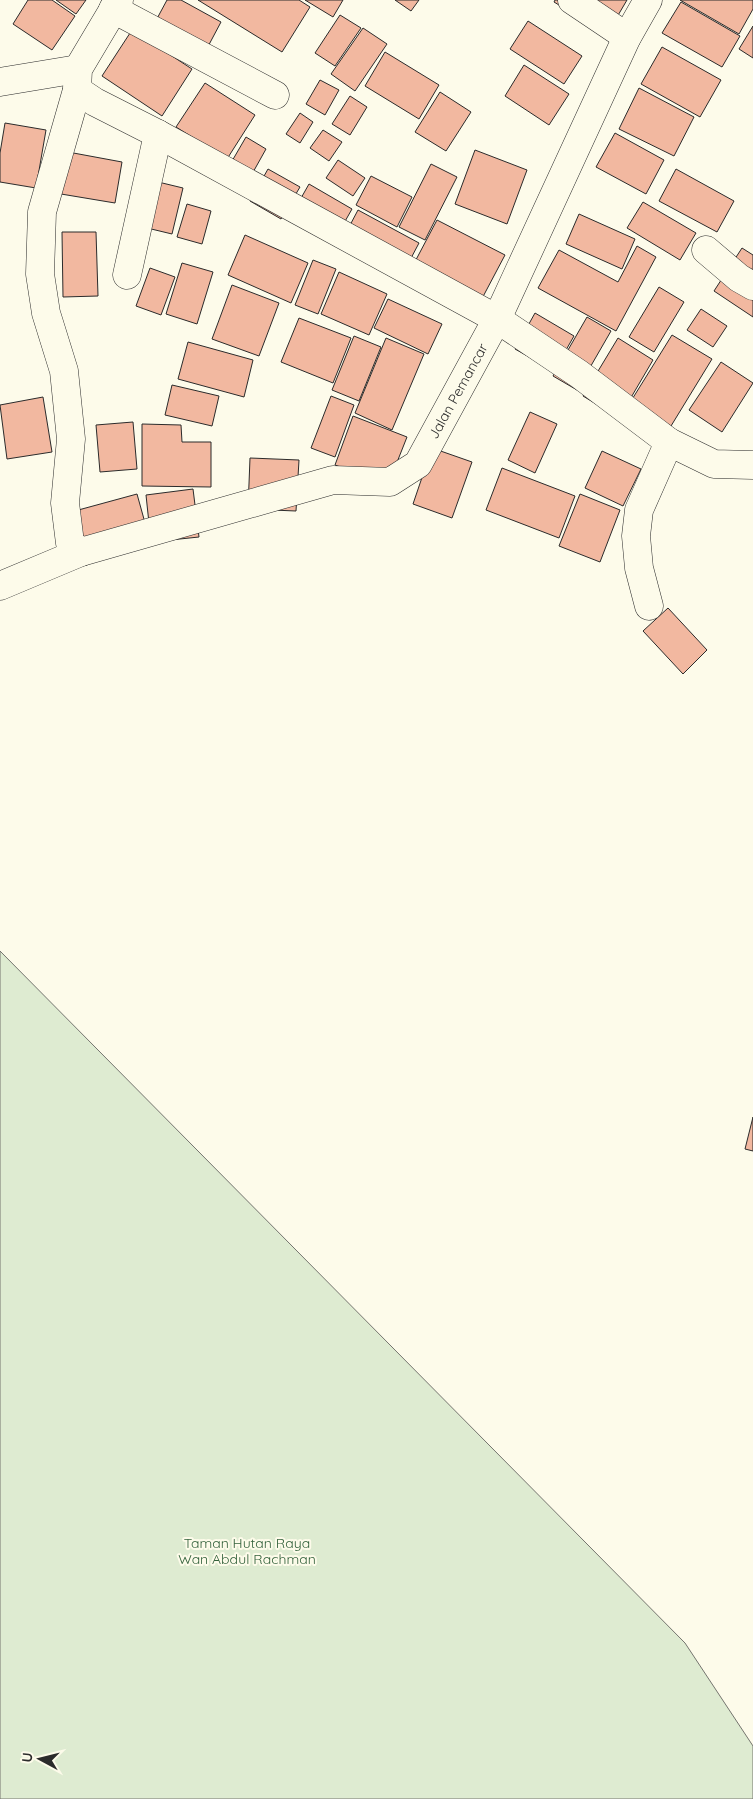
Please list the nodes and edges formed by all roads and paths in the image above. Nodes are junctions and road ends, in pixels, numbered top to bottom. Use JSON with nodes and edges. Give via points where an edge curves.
{"nodes":[{"id":1,"x":572,"y":0,"type":"edge"},
{"id":2,"x":648,"y":0,"type":"edge"},
{"id":3,"x":116,"y":5,"type":"edge"},
{"id":4,"x":627,"y":37,"type":"junction"},
{"id":5,"x":77,"y":80,"type":"junction"},
{"id":6,"x":0,"y":82,"type":"edge"},
{"id":7,"x":275,"y":95,"type":"dead end"},
{"id":8,"x":158,"y":134,"type":"junction"},
{"id":9,"x":706,"y":250,"type":"dead end"},
{"id":10,"x":127,"y":276,"type":"dead end"},
{"id":11,"x":753,"y":286,"type":"edge"},
{"id":12,"x":497,"y":319,"type":"junction"},
{"id":13,"x":669,"y":442,"type":"junction"},
{"id":14,"x":753,"y":465,"type":"edge"},
{"id":15,"x":81,"y":552,"type":"junction"},
{"id":16,"x":0,"y":586,"type":"edge"},
{"id":17,"x":649,"y":606,"type":"dead end"}],
"edges":[{"from":1,"to":4,"type":"street"},
{"from":2,"to":4,"type":"street","name":"Jalan Pemancar"},
{"from":3,"to":5,"type":"street"},
{"from":3,"to":7,"type":"street"},
{"from":4,"to":12,"type":"street","name":"Jalan Pemancar"},
{"from":5,"to":6,"type":"street"},
{"from":5,"to":8,"type":"street","via":[[94,102]]},
{"from":5,"to":15,"type":"street","via":[[42,212],[40,274],[46,313],[64,371],[71,439],[65,503],[70,543]]},
{"from":8,"to":10,"type":"street"},
{"from":8,"to":12,"type":"street"},
{"from":9,"to":11,"type":"street"},
{"from":12,"to":13,"type":"street","via":[[579,374]]},
{"from":12,"to":15,"type":"street","name":"Jalan Pemancar","via":[[418,464],[390,482],[333,480]]},
{"from":13,"to":14,"type":"street","via":[[714,464]]},
{"from":13,"to":17,"type":"street","via":[[639,510],[636,536],[639,568]]},
{"from":15,"to":16,"type":"street","name":"Jalan Pemancar"}]}
